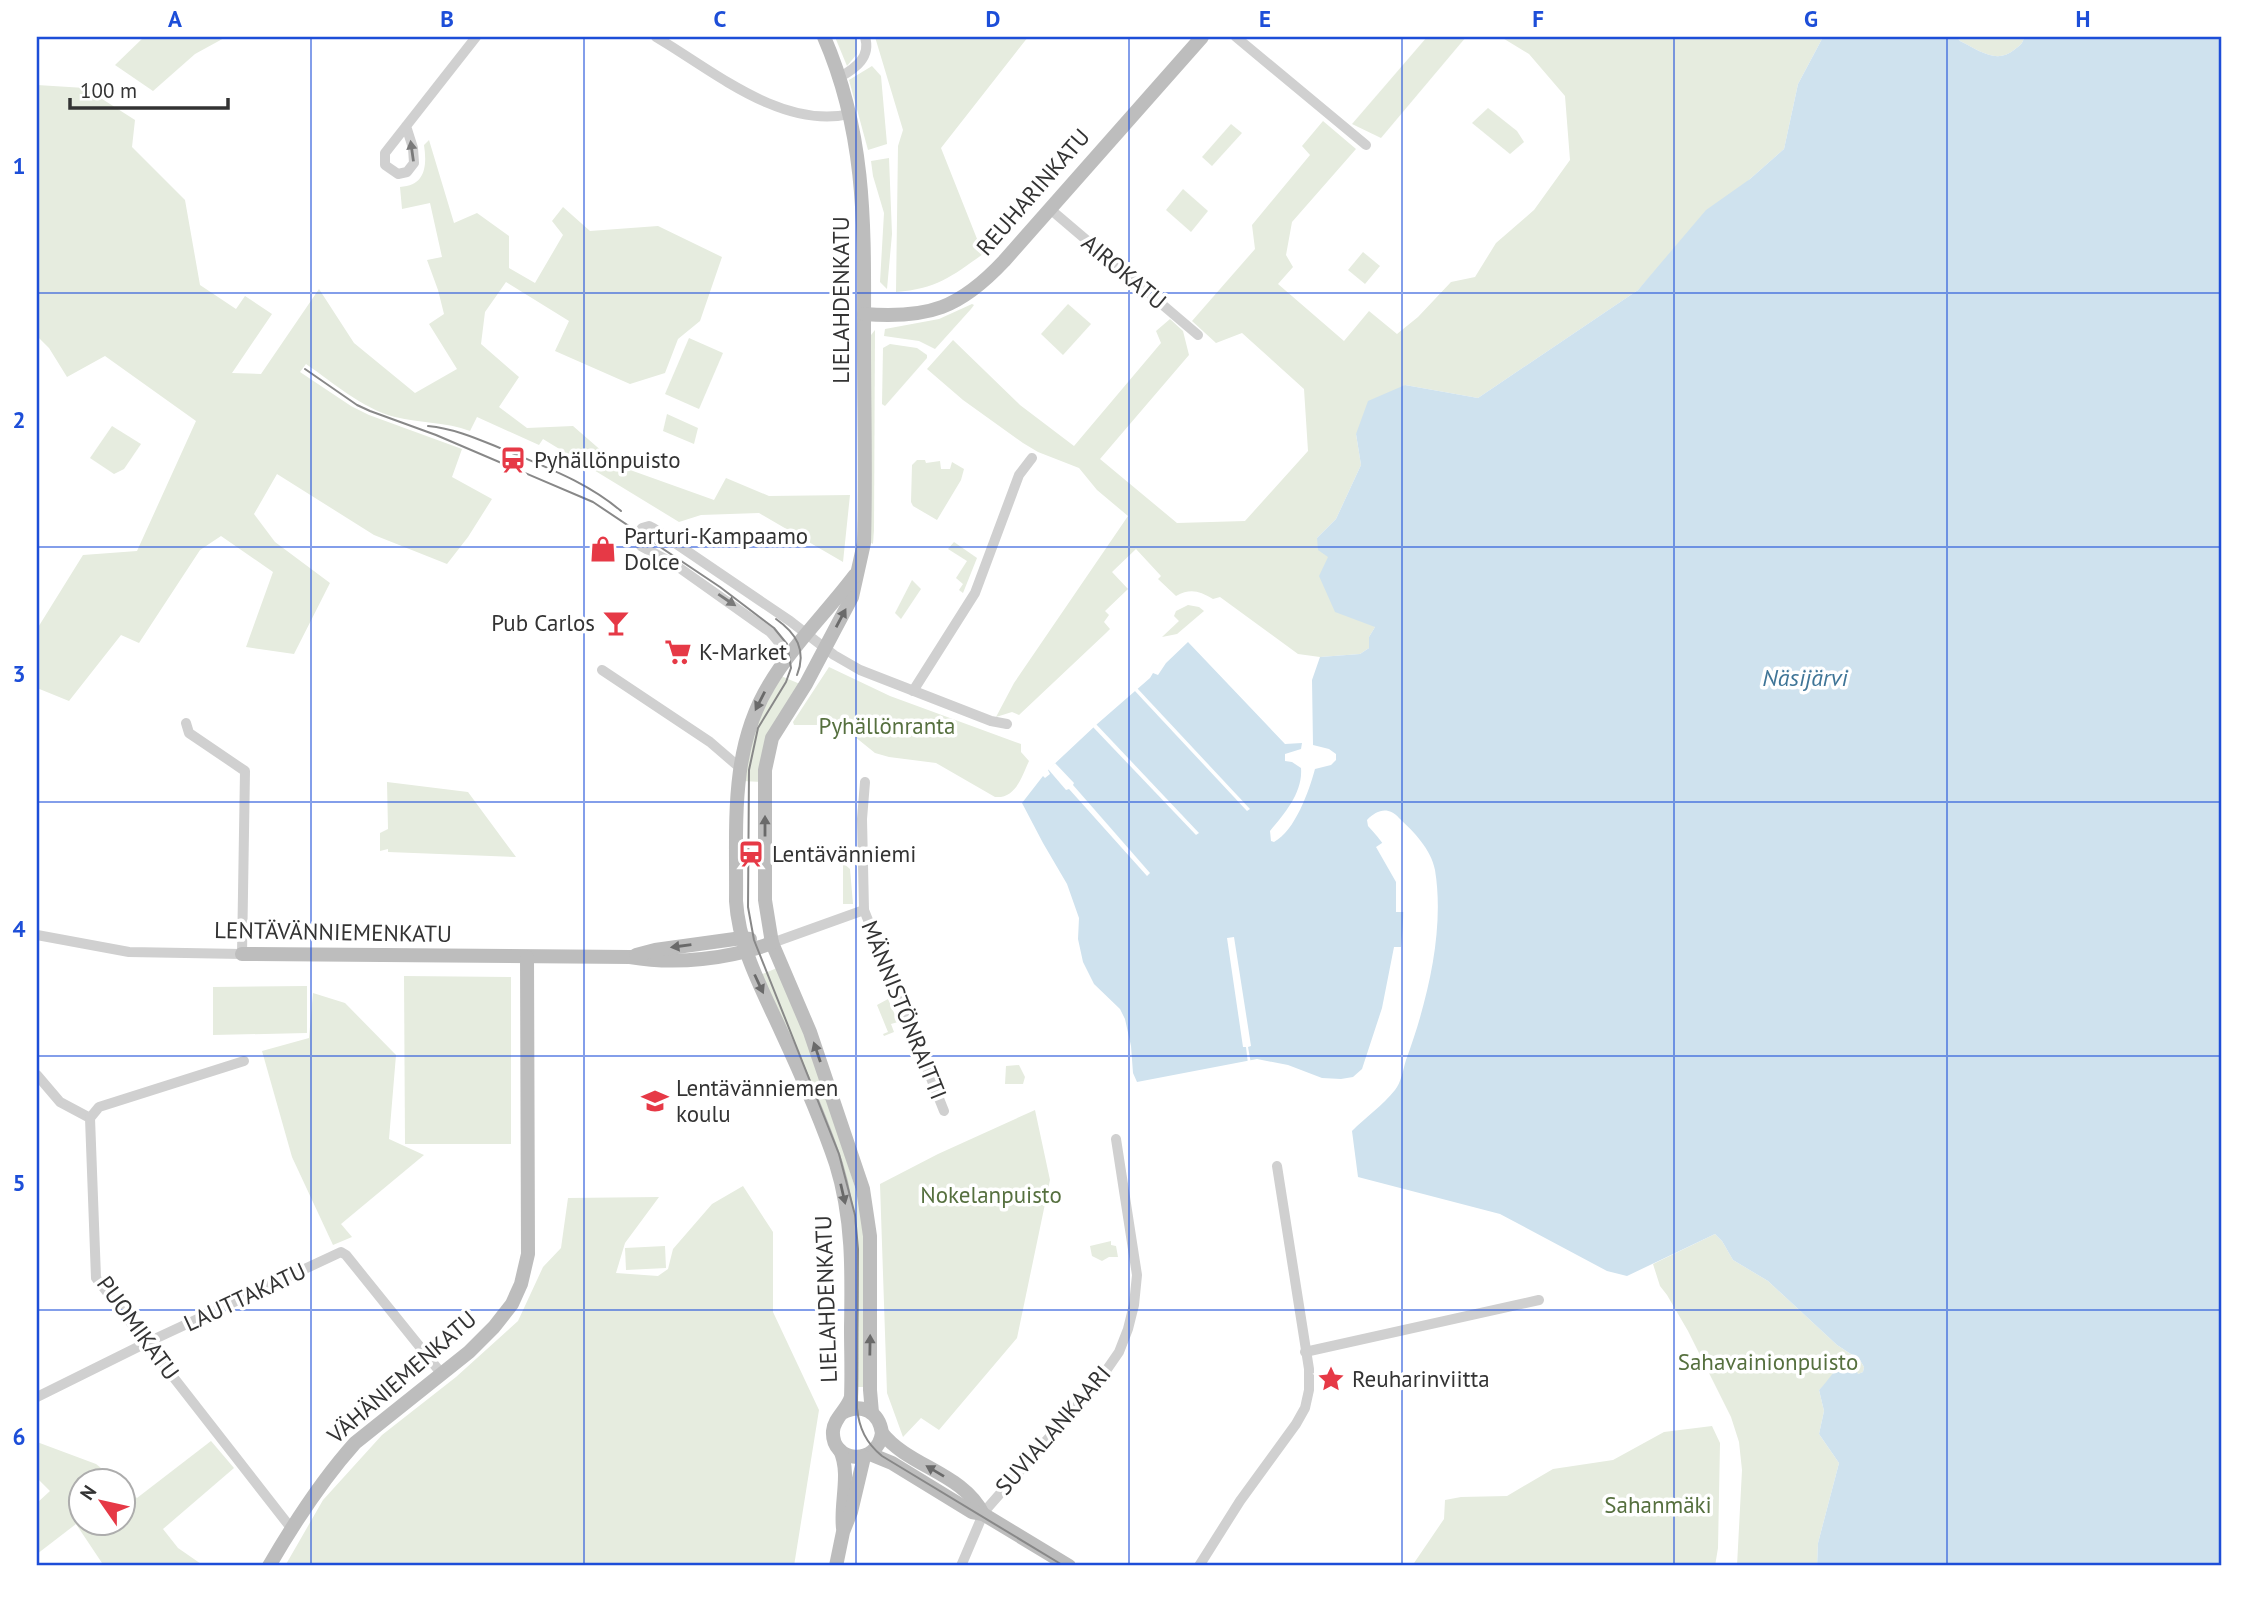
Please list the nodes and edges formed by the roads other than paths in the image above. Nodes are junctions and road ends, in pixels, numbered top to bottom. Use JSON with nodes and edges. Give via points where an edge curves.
{"nodes":[{"id":1,"x":476,"y":37,"type":"edge"},
{"id":2,"x":656,"y":37,"type":"edge"},
{"id":3,"x":824,"y":37,"type":"edge"},
{"id":4,"x":865,"y":37,"type":"edge"},
{"id":5,"x":1202,"y":37,"type":"edge"},
{"id":6,"x":1236,"y":37,"type":"edge"},
{"id":7,"x":840,"y":77,"type":"junction"},
{"id":8,"x":850,"y":114,"type":"junction"},
{"id":9,"x":407,"y":126,"type":"junction"},
{"id":10,"x":1366,"y":145,"type":"dead end"},
{"id":11,"x":1050,"y":209,"type":"junction"},
{"id":12,"x":864,"y":314,"type":"junction"},
{"id":13,"x":1198,"y":335,"type":"dead end"},
{"id":14,"x":1032,"y":458,"type":"dead end"},
{"id":15,"x":860,"y":568,"type":"junction"},
{"id":16,"x":807,"y":635,"type":"junction"},
{"id":17,"x":825,"y":648,"type":"junction"},
{"id":18,"x":785,"y":662,"type":"junction"},
{"id":19,"x":602,"y":670,"type":"dead end"},
{"id":20,"x":913,"y":691,"type":"junction"},
{"id":21,"x":186,"y":723,"type":"dead end"},
{"id":22,"x":1007,"y":724,"type":"dead end"},
{"id":23,"x":739,"y":767,"type":"junction"},
{"id":24,"x":865,"y":782,"type":"dead end"},
{"id":25,"x":864,"y":910,"type":"junction"},
{"id":26,"x":37,"y":935,"type":"edge"},
{"id":27,"x":742,"y":937,"type":"junction"},
{"id":28,"x":772,"y":943,"type":"junction"},
{"id":29,"x":746,"y":952,"type":"junction"},
{"id":30,"x":243,"y":954,"type":"junction"},
{"id":31,"x":527,"y":957,"type":"junction"},
{"id":32,"x":630,"y":957,"type":"junction"},
{"id":33,"x":244,"y":1061,"type":"dead end"},
{"id":34,"x":37,"y":1075,"type":"edge"},
{"id":35,"x":944,"y":1111,"type":"dead end"},
{"id":36,"x":90,"y":1118,"type":"junction"},
{"id":37,"x":1116,"y":1139,"type":"dead end"},
{"id":38,"x":1277,"y":1166,"type":"dead end"},
{"id":39,"x":1539,"y":1300,"type":"dead end"},
{"id":40,"x":146,"y":1343,"type":"junction"},
{"id":41,"x":1306,"y":1352,"type":"junction"},
{"id":42,"x":441,"y":1373,"type":"junction"},
{"id":43,"x":37,"y":1397,"type":"edge"},
{"id":44,"x":842,"y":1413,"type":"junction"},
{"id":45,"x":872,"y":1413,"type":"junction"},
{"id":46,"x":882,"y":1433,"type":"junction"},
{"id":47,"x":840,"y":1450,"type":"junction"},
{"id":48,"x":867,"y":1455,"type":"junction"},
{"id":49,"x":983,"y":1514,"type":"junction"},
{"id":50,"x":292,"y":1528,"type":"junction"},
{"id":51,"x":843,"y":1532,"type":"junction"},
{"id":52,"x":269,"y":1566,"type":"edge"},
{"id":53,"x":836,"y":1566,"type":"edge"},
{"id":54,"x":961,"y":1566,"type":"edge"},
{"id":55,"x":1069,"y":1566,"type":"edge"},
{"id":56,"x":1199,"y":1566,"type":"edge"}],
"edges":[{"from":1,"to":9,"type":"street"},
{"from":2,"to":8,"type":"street","via":[[773,106],[817,117]]},
{"from":3,"to":7,"type":"main road","name":"LIELAHDENKATU"},
{"from":4,"to":7,"type":"street","via":[[864,58]]},
{"from":5,"to":11,"type":"main road","name":"REUHARINKATU"},
{"from":6,"to":10,"type":"street"},
{"from":7,"to":8,"type":"main road","name":"LIELAHDENKATU"},
{"from":8,"to":12,"type":"main road","name":"LIELAHDENKATU","via":[[863,199]]},
{"from":9,"to":9,"type":"street","one_way":true,"via":[[384,156],[387,168],[398,174],[414,163]]},
{"from":11,"to":12,"type":"main road","name":"REUHARINKATU","via":[[987,279],[962,299],[922,313]]},
{"from":11,"to":13,"type":"street","name":"AIROKATU"},
{"from":12,"to":15,"type":"main road","name":"LIELAHDENKATU"},
{"from":14,"to":20,"type":"street","via":[[1019,475],[975,593]]},
{"from":15,"to":16,"type":"main road","name":"LIELAHDENKATU"},
{"from":17,"to":15,"type":"main road","name":"LIELAHDENKATU","one_way":true,"via":[[852,597]]},
{"from":16,"to":17,"type":"street"},
{"from":16,"to":18,"type":"main road","name":"LIELAHDENKATU"},
{"from":16,"to":18,"type":"street","one_way":true,"via":[[653,528],[642,528],[637,537],[641,547],[674,564],[770,632],[781,645]]},
{"from":17,"to":20,"type":"street","via":[[860,670]]},
{"from":28,"to":17,"type":"main road","name":"LIELAHDENKATU","one_way":true,"via":[[765,900],[768,752],[778,726]]},
{"from":18,"to":23,"type":"main road","name":"LIELAHDENKATU","one_way":true,"via":[[752,719]]},
{"from":19,"to":23,"type":"street","via":[[710,742]]},
{"from":20,"to":22,"type":"street"},
{"from":21,"to":30,"type":"street","via":[[189,733],[245,771]]},
{"from":23,"to":27,"type":"main road","name":"LIELAHDENKATU","via":[[736,901]]},
{"from":24,"to":25,"type":"street"},
{"from":25,"to":28,"type":"street"},
{"from":25,"to":35,"type":"street","name":"MÄNNISTÖNRAITTI"},
{"from":26,"to":30,"type":"street","name":"LENTÄVÄNNIEMENKATU","via":[[130,952]]},
{"from":27,"to":28,"type":"main road","name":"LENTÄVÄNNIEMENKATU"},
{"from":27,"to":29,"type":"main road","name":"LIELAHDENKATU"},
{"from":27,"to":32,"type":"main road","name":"LENTÄVÄNNIEMENKATU","one_way":true},
{"from":28,"to":29,"type":"main road","name":"LENTÄVÄNNIEMENKATU"},
{"from":45,"to":28,"type":"main road","name":"LIELAHDENKATU","one_way":true,"via":[[870,1236],[863,1189],[810,1032]]},
{"from":29,"to":32,"type":"main road","name":"LENTÄVÄNNIEMENKATU","via":[[655,961]]},
{"from":29,"to":44,"type":"main road","name":"LIELAHDENKATU","one_way":true,"via":[[816,1113],[844,1195],[851,1235],[852,1298],[851,1397]]},
{"from":30,"to":31,"type":"main road","name":"LENTÄVÄNNIEMENKATU"},
{"from":31,"to":32,"type":"main road","name":"LENTÄVÄNNIEMENKATU"},
{"from":31,"to":42,"type":"main road","name":"VÄHÄNIEMENKATU","via":[[528,1254],[522,1284],[504,1316]]},
{"from":33,"to":36,"type":"street","via":[[99,1107]]},
{"from":34,"to":36,"type":"street","via":[[60,1102]]},
{"from":36,"to":40,"type":"street","name":"PUOMIKATU","via":[[96,1278]]},
{"from":37,"to":49,"type":"street","name":"SUVIALANKAARI","via":[[1137,1275],[1128,1329],[1101,1378]]},
{"from":38,"to":41,"type":"street"},
{"from":39,"to":41,"type":"street"},
{"from":40,"to":42,"type":"street","name":"LAUTTAKATU","via":[[341,1252]]},
{"from":40,"to":43,"type":"street","name":"LAUTTAKATU"},
{"from":40,"to":50,"type":"street","name":"PUOMIKATU"},
{"from":41,"to":56,"type":"street","via":[[1309,1390],[1305,1408]]},
{"from":42,"to":50,"type":"main road","name":"VÄHÄNIEMENKATU","via":[[355,1443]]},
{"from":44,"to":45,"type":"main road","via":[[857,1408]]},
{"from":44,"to":47,"type":"main road","via":[[833,1427]]},
{"from":45,"to":46,"type":"main road"},
{"from":46,"to":48,"type":"main road","via":[[879,1445]]},
{"from":49,"to":46,"type":"main road","one_way":true,"via":[[965,1492]]},
{"from":47,"to":48,"type":"main road","via":[[847,1455]]},
{"from":47,"to":51,"type":"main road","via":[[845,1476]]},
{"from":48,"to":49,"type":"main road","via":[[892,1463],[972,1512]]},
{"from":48,"to":51,"type":"main road"},
{"from":49,"to":54,"type":"street","name":"SUVIALANKAARI"},
{"from":49,"to":55,"type":"main road"},
{"from":50,"to":52,"type":"main road","name":"VÄHÄNIEMENKATU"},
{"from":51,"to":53,"type":"main road"}]}
